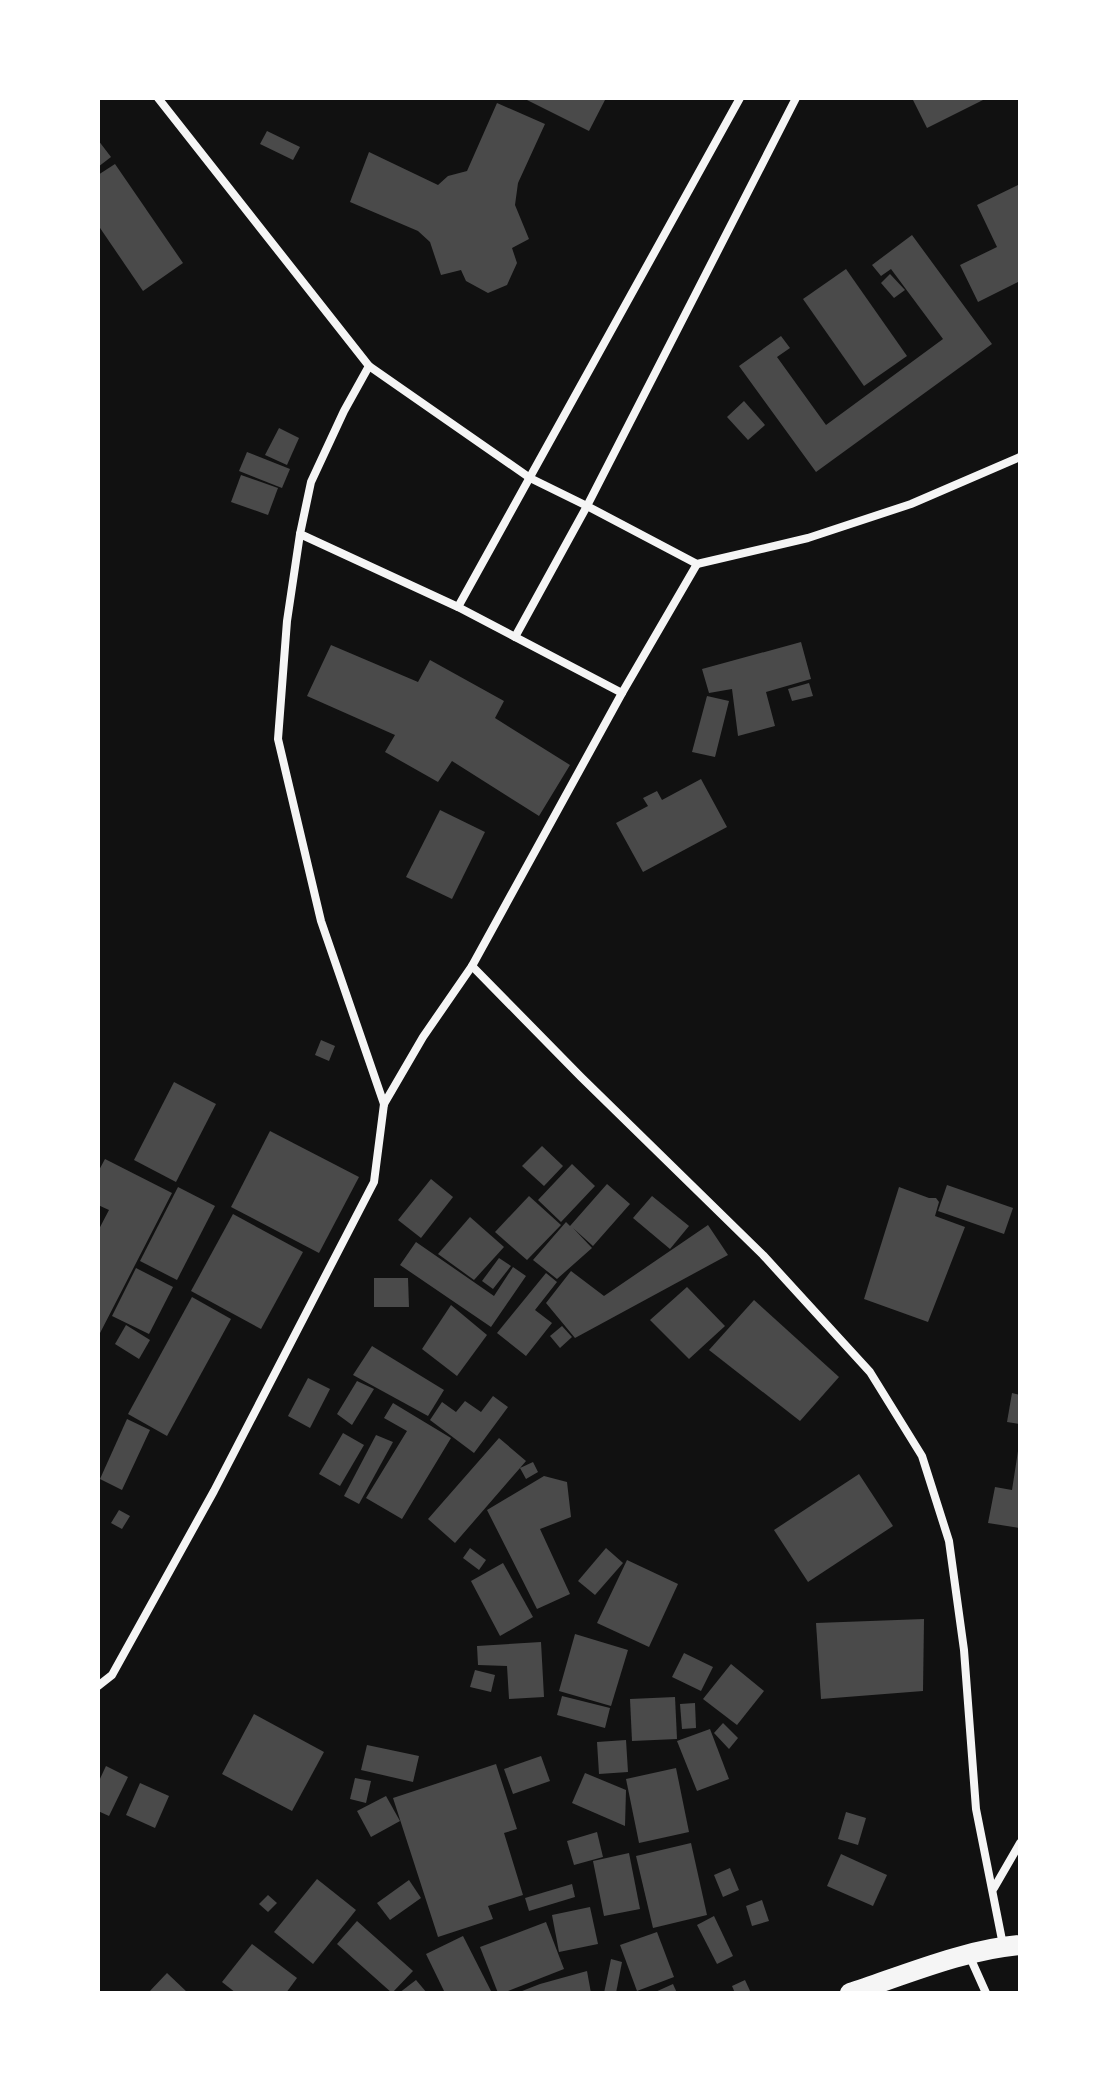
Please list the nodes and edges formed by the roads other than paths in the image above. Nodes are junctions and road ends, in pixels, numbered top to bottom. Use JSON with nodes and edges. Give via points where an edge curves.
{"nodes":[{"id":1,"x":158,"y":98,"type":"edge"},
{"id":2,"x":740,"y":98,"type":"edge"},
{"id":3,"x":796,"y":98,"type":"edge"},
{"id":4,"x":369,"y":366,"type":"junction"},
{"id":5,"x":1020,"y":457,"type":"edge"},
{"id":6,"x":530,"y":478,"type":"junction"},
{"id":7,"x":587,"y":506,"type":"junction"},
{"id":8,"x":300,"y":534,"type":"junction"},
{"id":9,"x":697,"y":564,"type":"junction"},
{"id":10,"x":458,"y":607,"type":"junction"},
{"id":11,"x":515,"y":637,"type":"junction"},
{"id":12,"x":622,"y":693,"type":"junction"},
{"id":13,"x":472,"y":966,"type":"junction"},
{"id":14,"x":384,"y":1104,"type":"junction"},
{"id":15,"x":98,"y":1686,"type":"edge"},
{"id":16,"x":1020,"y":1843,"type":"edge"},
{"id":17,"x":993,"y":1889,"type":"junction"},
{"id":18,"x":1012,"y":1946,"type":"edge"},
{"id":19,"x":969,"y":1955,"type":"junction"},
{"id":20,"x":850,"y":1993,"type":"edge"},
{"id":21,"x":986,"y":1993,"type":"edge"}],
"edges":[{"from":1,"to":4,"type":"street"},
{"from":2,"to":6,"type":"street"},
{"from":3,"to":7,"type":"street"},
{"from":4,"to":6,"type":"street"},
{"from":4,"to":8,"type":"street","via":[[311,482]]},
{"from":5,"to":9,"type":"street","via":[[911,504],[808,538]]},
{"from":6,"to":7,"type":"street"},
{"from":6,"to":10,"type":"street"},
{"from":7,"to":9,"type":"street"},
{"from":7,"to":11,"type":"street"},
{"from":8,"to":10,"type":"street"},
{"from":8,"to":14,"type":"street","via":[[278,739],[321,921]]},
{"from":9,"to":12,"type":"street"},
{"from":10,"to":11,"type":"street"},
{"from":11,"to":12,"type":"street"},
{"from":12,"to":13,"type":"street"},
{"from":13,"to":14,"type":"street"},
{"from":13,"to":17,"type":"street","via":[[763,1255],[870,1372],[922,1456],[949,1541],[976,1809]]},
{"from":14,"to":15,"type":"street","via":[[374,1182],[214,1491],[112,1675]]},
{"from":16,"to":17,"type":"street"},
{"from":17,"to":18,"type":"street"},
{"from":18,"to":19,"type":"main road"},
{"from":19,"to":20,"type":"main road"},
{"from":19,"to":21,"type":"street"}]}
